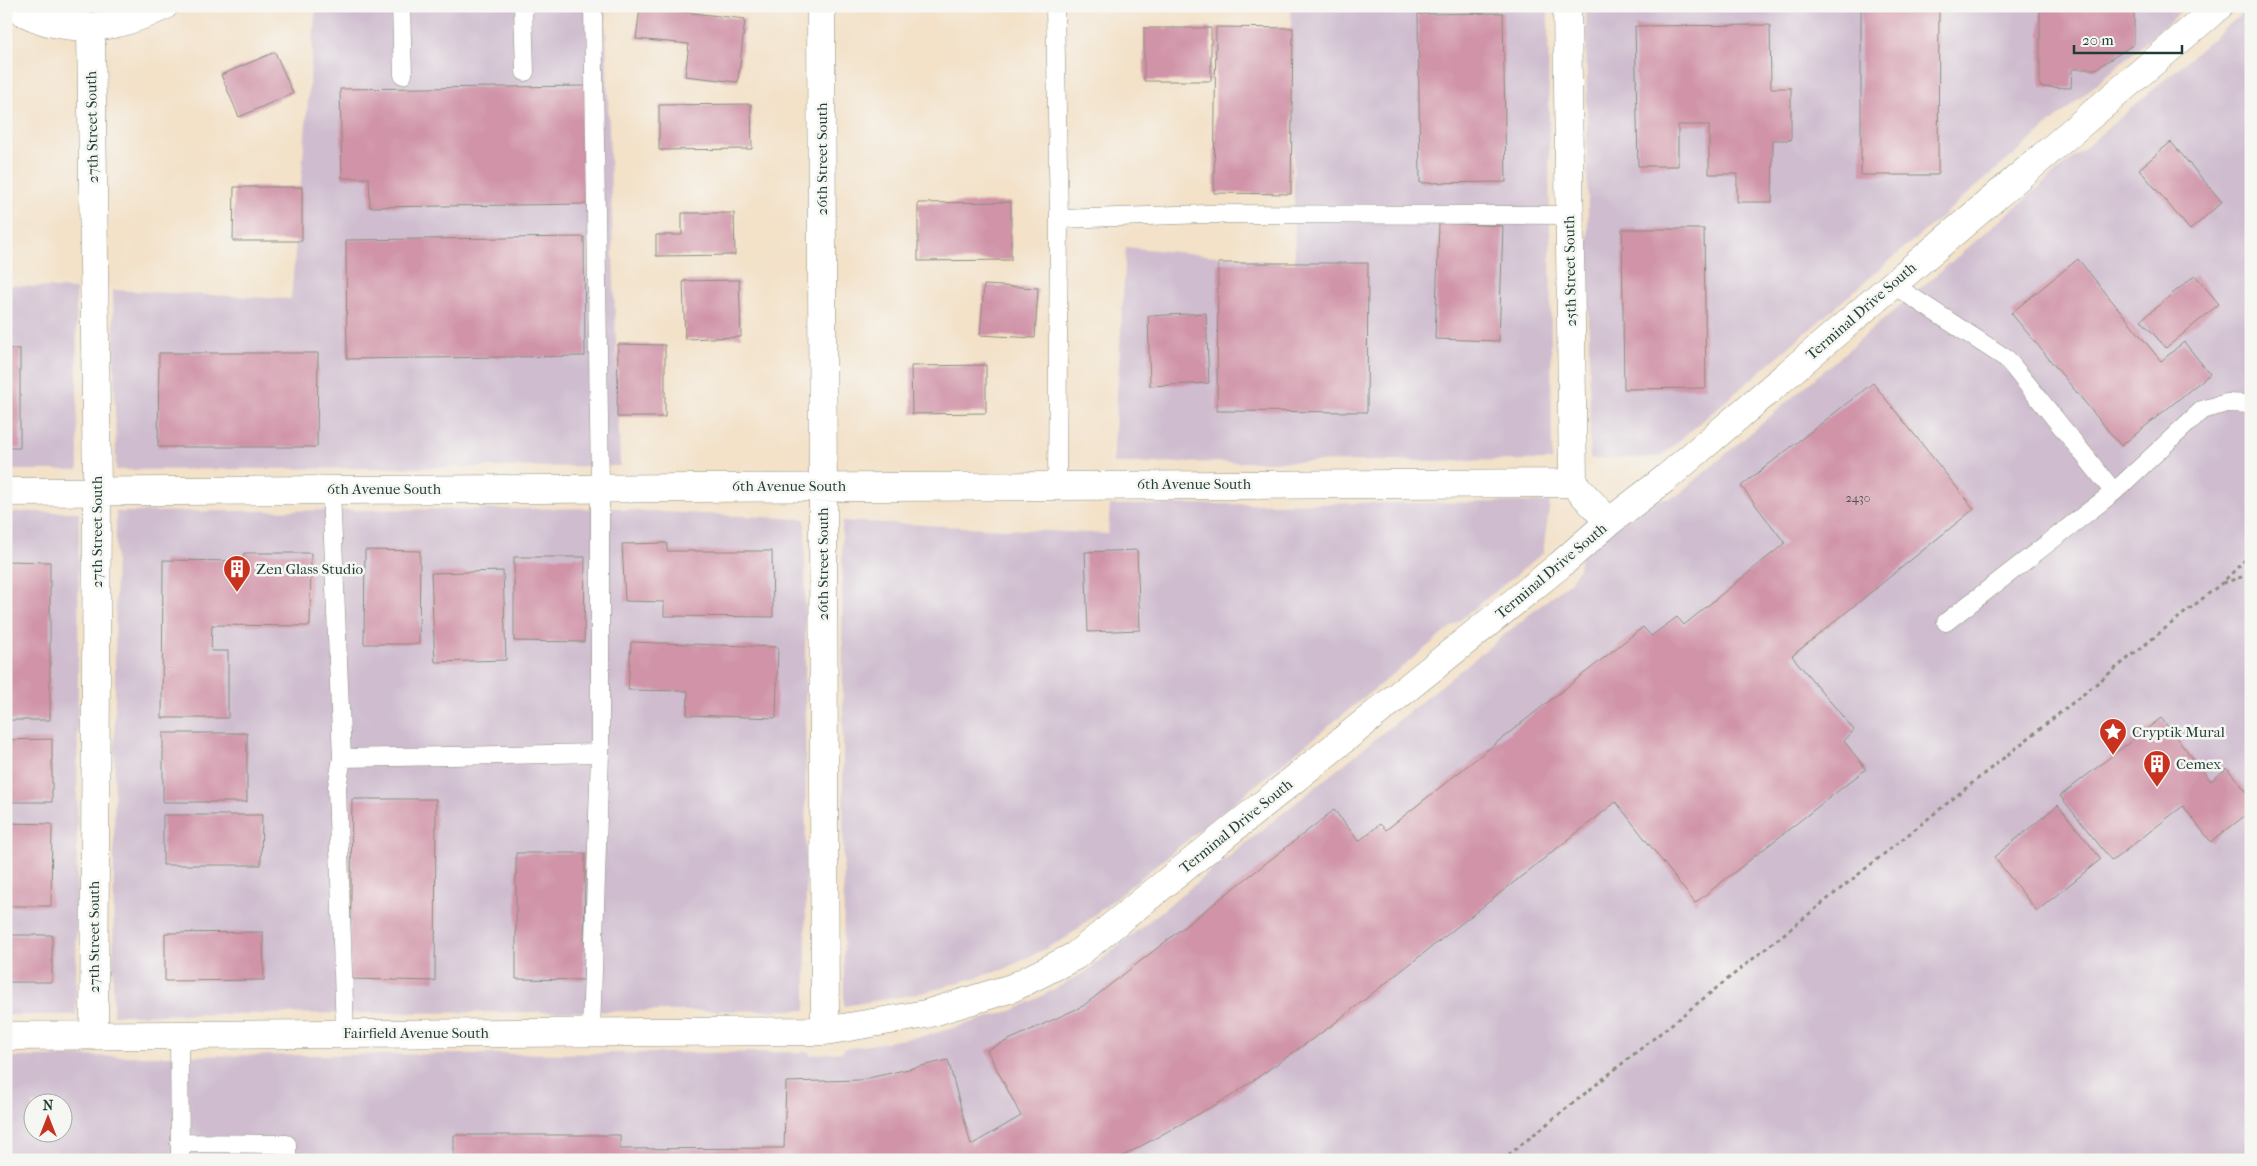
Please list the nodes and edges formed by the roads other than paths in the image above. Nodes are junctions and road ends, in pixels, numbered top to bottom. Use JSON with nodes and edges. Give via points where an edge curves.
{"nodes":[{"id":1,"x":10,"y":6,"type":"edge"},
{"id":2,"x":164,"y":6,"type":"edge"},
{"id":3,"x":402,"y":6,"type":"edge"},
{"id":4,"x":524,"y":6,"type":"edge"},
{"id":5,"x":593,"y":6,"type":"edge"},
{"id":6,"x":821,"y":6,"type":"edge"},
{"id":7,"x":1054,"y":6,"type":"edge"},
{"id":8,"x":1567,"y":6,"type":"edge"},
{"id":9,"x":2219,"y":6,"type":"edge"},
{"id":10,"x":90,"y":28,"type":"junction"},
{"id":11,"x":524,"y":72,"type":"dead end"},
{"id":12,"x":403,"y":75,"type":"dead end"},
{"id":13,"x":1569,"y":215,"type":"junction"},
{"id":14,"x":1059,"y":219,"type":"junction"},
{"id":15,"x":1892,"y":284,"type":"junction"},
{"id":16,"x":2251,"y":404,"type":"edge"},
{"id":17,"x":1573,"y":483,"type":"junction"},
{"id":18,"x":1057,"y":484,"type":"junction"},
{"id":19,"x":823,"y":486,"type":"junction"},
{"id":20,"x":600,"y":487,"type":"junction"},
{"id":21,"x":331,"y":490,"type":"junction"},
{"id":22,"x":98,"y":491,"type":"junction"},
{"id":23,"x":6,"y":492,"type":"edge"},
{"id":24,"x":2114,"y":492,"type":"junction"},
{"id":25,"x":1609,"y":522,"type":"junction"},
{"id":26,"x":1946,"y":622,"type":"dead end"},
{"id":27,"x":600,"y":752,"type":"junction"},
{"id":28,"x":342,"y":758,"type":"junction"},
{"id":29,"x":825,"y":1031,"type":"junction"},
{"id":30,"x":591,"y":1032,"type":"junction"},
{"id":31,"x":345,"y":1034,"type":"junction"},
{"id":32,"x":179,"y":1035,"type":"junction"},
{"id":33,"x":6,"y":1036,"type":"edge"},
{"id":34,"x":94,"y":1036,"type":"junction"},
{"id":35,"x":180,"y":1152,"type":"edge"},
{"id":36,"x":287,"y":1160,"type":"edge"}],
"edges":[{"from":1,"to":10,"type":"street","via":[[48,22]]},
{"from":2,"to":10,"type":"street","via":[[132,21]]},
{"from":3,"to":12,"type":"lane"},
{"from":4,"to":11,"type":"lane"},
{"from":5,"to":20,"type":"lane"},
{"from":6,"to":19,"type":"street","name":"26th Street South"},
{"from":7,"to":14,"type":"lane"},
{"from":8,"to":13,"type":"street","name":"25th Street South"},
{"from":9,"to":15,"type":"street","name":"Terminal Drive South"},
{"from":10,"to":22,"type":"street","name":"27th Street South"},
{"from":13,"to":14,"type":"lane","via":[[1207,214]]},
{"from":13,"to":17,"type":"street","name":"25th Street South"},
{"from":14,"to":18,"type":"lane"},
{"from":15,"to":24,"type":"lane","via":[[2007,359]]},
{"from":15,"to":25,"type":"street","name":"Terminal Drive South","via":[[1666,478]]},
{"from":16,"to":24,"type":"lane","via":[[2227,403],[2202,410]]},
{"from":17,"to":18,"type":"street","name":"6th Avenue South"},
{"from":17,"to":25,"type":"street"},
{"from":18,"to":19,"type":"street","name":"6th Avenue South"},
{"from":19,"to":20,"type":"street","name":"6th Avenue South"},
{"from":19,"to":29,"type":"street","name":"26th Street South"},
{"from":20,"to":21,"type":"street","name":"6th Avenue South"},
{"from":20,"to":27,"type":"lane"},
{"from":21,"to":22,"type":"street","name":"6th Avenue South"},
{"from":21,"to":28,"type":"lane"},
{"from":22,"to":23,"type":"street","name":"6th Avenue South"},
{"from":22,"to":34,"type":"street","name":"27th Street South"},
{"from":24,"to":26,"type":"lane"},
{"from":25,"to":29,"type":"street","name":"Terminal Drive South","via":[[1075,956],[1012,988],[926,1014]]},
{"from":27,"to":28,"type":"lane"},
{"from":27,"to":30,"type":"lane"},
{"from":28,"to":31,"type":"lane","via":[[337,787]]},
{"from":29,"to":30,"type":"street","name":"Fairfield Avenue South"},
{"from":30,"to":31,"type":"street","name":"Fairfield Avenue South"},
{"from":31,"to":32,"type":"street","name":"Fairfield Avenue South"},
{"from":32,"to":34,"type":"street","name":"Fairfield Avenue South"},
{"from":32,"to":35,"type":"lane"},
{"from":33,"to":34,"type":"street","name":"Fairfield Avenue South"},
{"from":35,"to":36,"type":"lane","via":[[287,1144]]}]}
